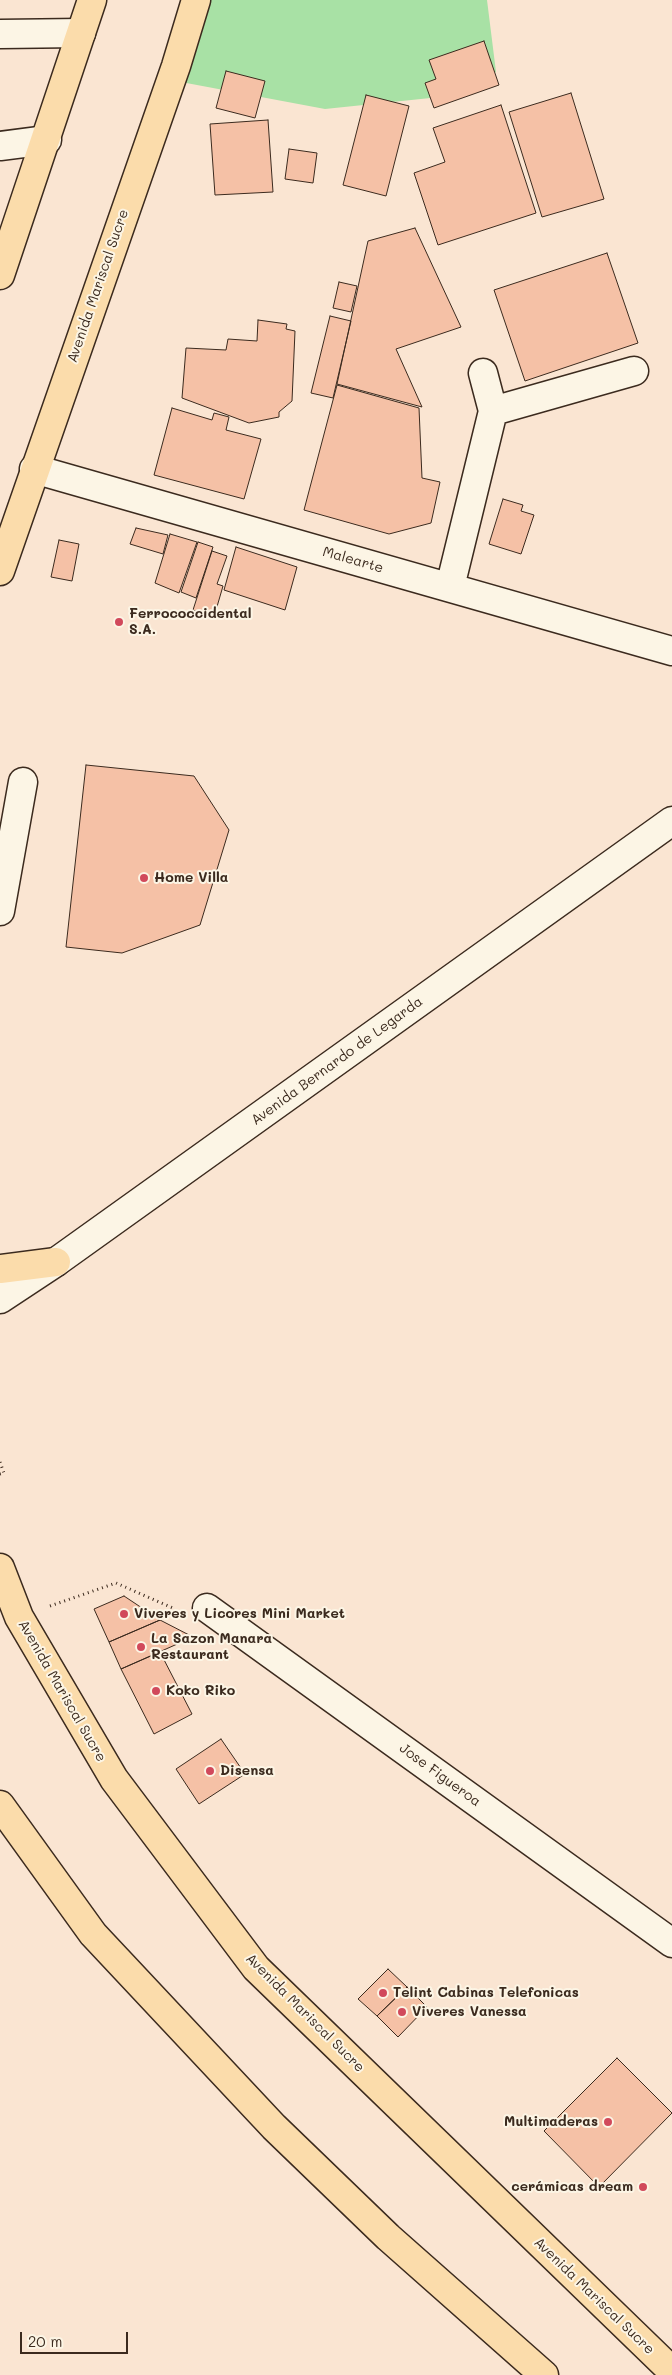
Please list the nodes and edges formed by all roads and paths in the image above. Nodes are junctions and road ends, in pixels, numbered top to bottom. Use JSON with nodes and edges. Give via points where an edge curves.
{"nodes":[{"id":1,"x":92,"y":0,"type":"edge"},
{"id":2,"x":196,"y":0,"type":"edge"},
{"id":3,"x":82,"y":33,"type":"junction"},
{"id":4,"x":0,"y":34,"type":"edge"},
{"id":5,"x":47,"y":140,"type":"junction"},
{"id":6,"x":0,"y":146,"type":"edge"},
{"id":7,"x":0,"y":275,"type":"edge"},
{"id":8,"x":634,"y":371,"type":"dead end"},
{"id":9,"x":483,"y":373,"type":"dead end"},
{"id":10,"x":493,"y":411,"type":"junction"},
{"id":11,"x":34,"y":469,"type":"junction"},
{"id":12,"x":0,"y":571,"type":"edge"},
{"id":13,"x":450,"y":588,"type":"junction"},
{"id":14,"x":672,"y":651,"type":"edge"},
{"id":15,"x":22,"y":782,"type":"dead end"},
{"id":16,"x":672,"y":822,"type":"edge"},
{"id":17,"x":0,"y":911,"type":"edge"},
{"id":18,"x":56,"y":1262,"type":"junction"},
{"id":19,"x":0,"y":1269,"type":"edge"},
{"id":20,"x":0,"y":1299,"type":"edge"},
{"id":21,"x":0,"y":1462,"type":"edge"},
{"id":22,"x":2,"y":1473,"type":"edge"},
{"id":23,"x":0,"y":1568,"type":"edge"},
{"id":24,"x":207,"y":1608,"type":"joint"},
{"id":25,"x":19,"y":1617,"type":"junction"},
{"id":26,"x":0,"y":1805,"type":"edge"},
{"id":27,"x":672,"y":1943,"type":"edge"},
{"id":28,"x":672,"y":2371,"type":"edge"},
{"id":29,"x":544,"y":2375,"type":"edge"}],
"edges":[{"from":1,"to":3,"type":"main road"},
{"from":2,"to":11,"type":"main road","name":"Avenida Mariscal Sucre","via":[[176,66]]},
{"from":3,"to":4,"type":"street"},
{"from":3,"to":5,"type":"main road"},
{"from":5,"to":6,"type":"street"},
{"from":5,"to":7,"type":"main road"},
{"from":8,"to":10,"type":"street"},
{"from":9,"to":10,"type":"street"},
{"from":10,"to":13,"type":"street"},
{"from":11,"to":12,"type":"main road","name":"Avenida Mariscal Sucre"},
{"from":11,"to":13,"type":"street","name":"Malearte"},
{"from":13,"to":14,"type":"street","name":"Malearte"},
{"from":15,"to":17,"type":"street"},
{"from":16,"to":18,"type":"street","name":"Avenida Bernardo de Legarda"},
{"from":18,"to":19,"type":"main road"},
{"from":18,"to":20,"type":"street","name":"Avenida Bernardo de Legarda"},
{"from":21,"to":22,"type":"path"},
{"from":23,"to":25,"type":"main road","name":"Avenida Mariscal Sucre"},
{"from":24,"to":25,"type":"path","via":[[181,1612],[116,1583]]},
{"from":24,"to":27,"type":"street","name":"Jose Figueroa"},
{"from":25,"to":28,"type":"main road","name":"Avenida Mariscal Sucre","via":[[114,1780],[256,1968]]},
{"from":26,"to":29,"type":"main road","via":[[93,1934],[274,2128],[388,2237]]}]}
